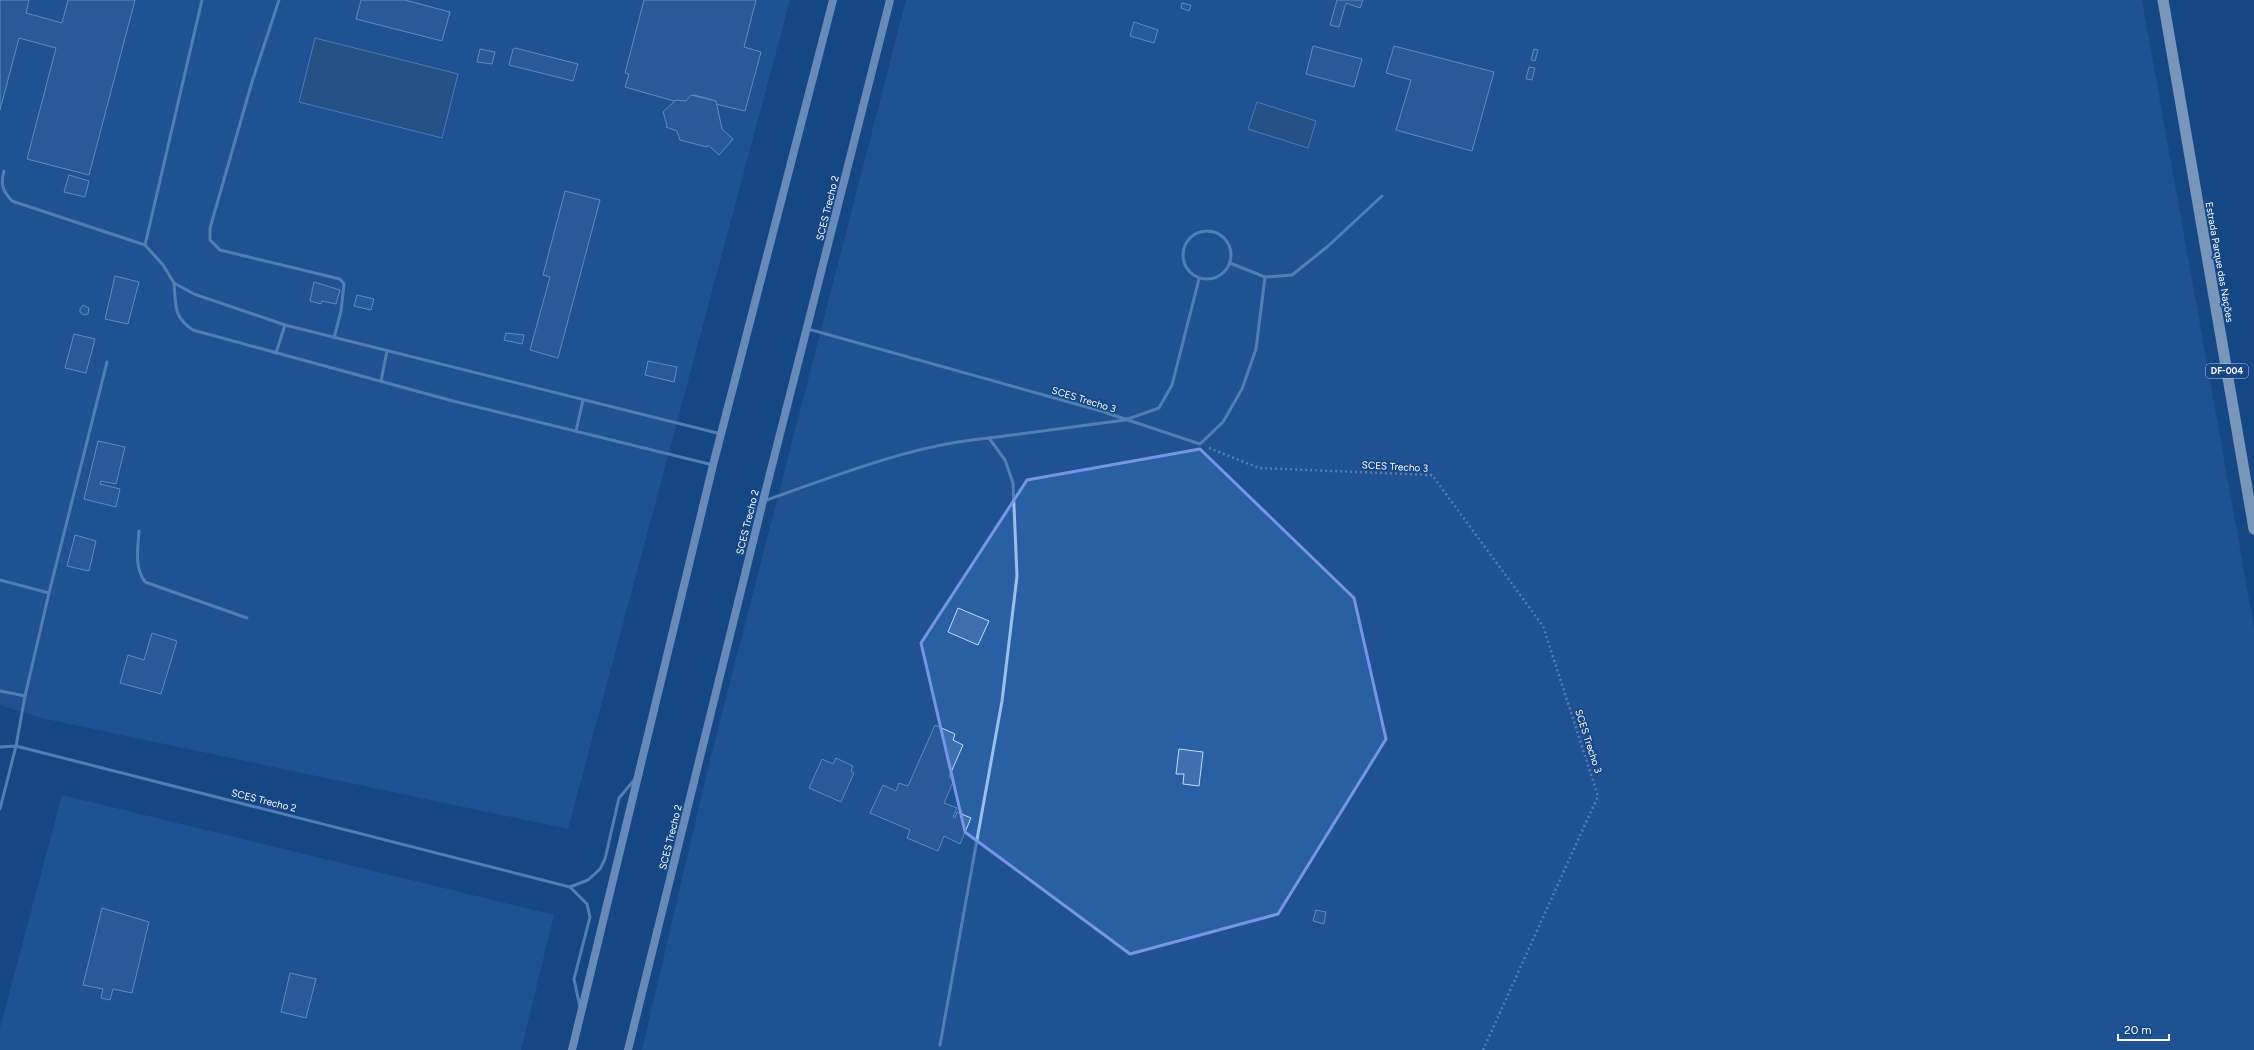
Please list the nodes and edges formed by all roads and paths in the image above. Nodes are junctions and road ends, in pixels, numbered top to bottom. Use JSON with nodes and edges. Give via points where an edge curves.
{"nodes":[{"id":1,"x":202,"y":0,"type":"edge"},
{"id":2,"x":279,"y":0,"type":"edge"},
{"id":3,"x":833,"y":0,"type":"edge"},
{"id":4,"x":890,"y":0,"type":"edge"},
{"id":5,"x":2163,"y":0,"type":"edge"},
{"id":6,"x":4,"y":171,"type":"dead end"},
{"id":7,"x":1382,"y":196,"type":"dead end"},
{"id":8,"x":145,"y":245,"type":"junction"},
{"id":9,"x":1230,"y":264,"type":"junction"},
{"id":10,"x":1265,"y":277,"type":"junction"},
{"id":11,"x":1198,"y":279,"type":"junction"},
{"id":12,"x":174,"y":283,"type":"junction"},
{"id":13,"x":285,"y":325,"type":"junction"},
{"id":14,"x":806,"y":329,"type":"junction"},
{"id":15,"x":334,"y":338,"type":"junction"},
{"id":16,"x":387,"y":351,"type":"junction"},
{"id":17,"x":276,"y":353,"type":"junction"},
{"id":18,"x":107,"y":362,"type":"dead end"},
{"id":19,"x":381,"y":381,"type":"junction"},
{"id":20,"x":583,"y":400,"type":"junction"},
{"id":21,"x":1125,"y":420,"type":"junction"},
{"id":22,"x":576,"y":431,"type":"junction"},
{"id":23,"x":721,"y":434,"type":"junction"},
{"id":24,"x":989,"y":438,"type":"junction"},
{"id":25,"x":1200,"y":444,"type":"junction"},
{"id":26,"x":713,"y":465,"type":"junction"},
{"id":27,"x":763,"y":501,"type":"junction"},
{"id":28,"x":2254,"y":529,"type":"edge"},
{"id":29,"x":139,"y":531,"type":"dead end"},
{"id":30,"x":0,"y":580,"type":"edge"},
{"id":31,"x":49,"y":593,"type":"junction"},
{"id":32,"x":247,"y":618,"type":"dead end"},
{"id":33,"x":0,"y":691,"type":"edge"},
{"id":34,"x":25,"y":696,"type":"junction"},
{"id":35,"x":16,"y":746,"type":"junction"},
{"id":36,"x":0,"y":747,"type":"edge"},
{"id":37,"x":638,"y":776,"type":"junction"},
{"id":38,"x":0,"y":809,"type":"edge"},
{"id":39,"x":570,"y":887,"type":"junction"},
{"id":40,"x":581,"y":1014,"type":"junction"},
{"id":41,"x":940,"y":1045,"type":"dead end"},
{"id":42,"x":572,"y":1050,"type":"edge"},
{"id":43,"x":628,"y":1050,"type":"edge"},
{"id":44,"x":1483,"y":1050,"type":"edge"}],
"edges":[{"from":1,"to":8,"type":"lane"},
{"from":2,"to":15,"type":"lane","via":[[252,82],[210,228],[210,240],[220,250],[340,279],[344,284]]},
{"from":3,"to":23,"type":"main road"},
{"from":4,"to":14,"type":"main road","name":"SCES Trecho 2"},
{"from":5,"to":28,"type":"highway","name":"Estrada Parque das Nações","number":"DF-004"},
{"from":6,"to":8,"type":"lane","via":[[0,180],[3,190],[12,201]]},
{"from":7,"to":10,"type":"lane","via":[[1327,247],[1292,275]]},
{"from":8,"to":12,"type":"lane","via":[[163,265]]},
{"from":9,"to":10,"type":"lane"},
{"from":9,"to":11,"type":"lane","via":[[1217,278]]},
{"from":9,"to":11,"type":"lane","via":[[1229,244],[1223,237],[1215,232],[1196,233],[1186,243],[1182,257],[1184,267]]},
{"from":10,"to":25,"type":"lane","via":[[1256,349],[1242,389],[1223,422]]},
{"from":11,"to":21,"type":"lane","via":[[1172,385],[1159,408]]},
{"from":12,"to":13,"type":"lane","via":[[194,294]]},
{"from":12,"to":17,"type":"lane","via":[[178,313],[184,324],[193,330]]},
{"from":13,"to":15,"type":"lane"},
{"from":13,"to":17,"type":"lane"},
{"from":14,"to":21,"type":"lane","name":"SCES Trecho 3"},
{"from":14,"to":27,"type":"main road","name":"SCES Trecho 2"},
{"from":15,"to":16,"type":"lane"},
{"from":16,"to":19,"type":"lane"},
{"from":16,"to":20,"type":"lane"},
{"from":17,"to":19,"type":"lane"},
{"from":18,"to":31,"type":"lane"},
{"from":19,"to":22,"type":"lane"},
{"from":20,"to":22,"type":"lane"},
{"from":20,"to":23,"type":"lane"},
{"from":21,"to":24,"type":"lane"},
{"from":21,"to":25,"type":"lane","name":"SCES Trecho 3"},
{"from":22,"to":26,"type":"lane"},
{"from":23,"to":26,"type":"main road"},
{"from":24,"to":27,"type":"lane","via":[[882,459]]},
{"from":24,"to":41,"type":"lane","via":[[1005,460],[1013,483],[1017,576],[1000,709]]},
{"from":25,"to":44,"type":"path","name":"SCES Trecho 3","via":[[1259,468],[1432,475],[1543,626],[1598,796]]},
{"from":26,"to":37,"type":"main road"},
{"from":27,"to":43,"type":"main road","name":"SCES Trecho 2"},
{"from":29,"to":32,"type":"lane","via":[[139,574],[145,582]]},
{"from":30,"to":31,"type":"lane"},
{"from":31,"to":34,"type":"lane"},
{"from":33,"to":34,"type":"lane"},
{"from":34,"to":35,"type":"lane"},
{"from":35,"to":36,"type":"lane","name":"SCES Trecho 2"},
{"from":35,"to":38,"type":"lane"},
{"from":35,"to":39,"type":"lane","name":"SCES Trecho 2"},
{"from":37,"to":39,"type":"lane","via":[[619,798],[605,859],[600,869],[588,880]]},
{"from":37,"to":40,"type":"main road"},
{"from":39,"to":40,"type":"lane","via":[[587,904],[590,917],[574,979]]},
{"from":40,"to":42,"type":"main road"}]}
